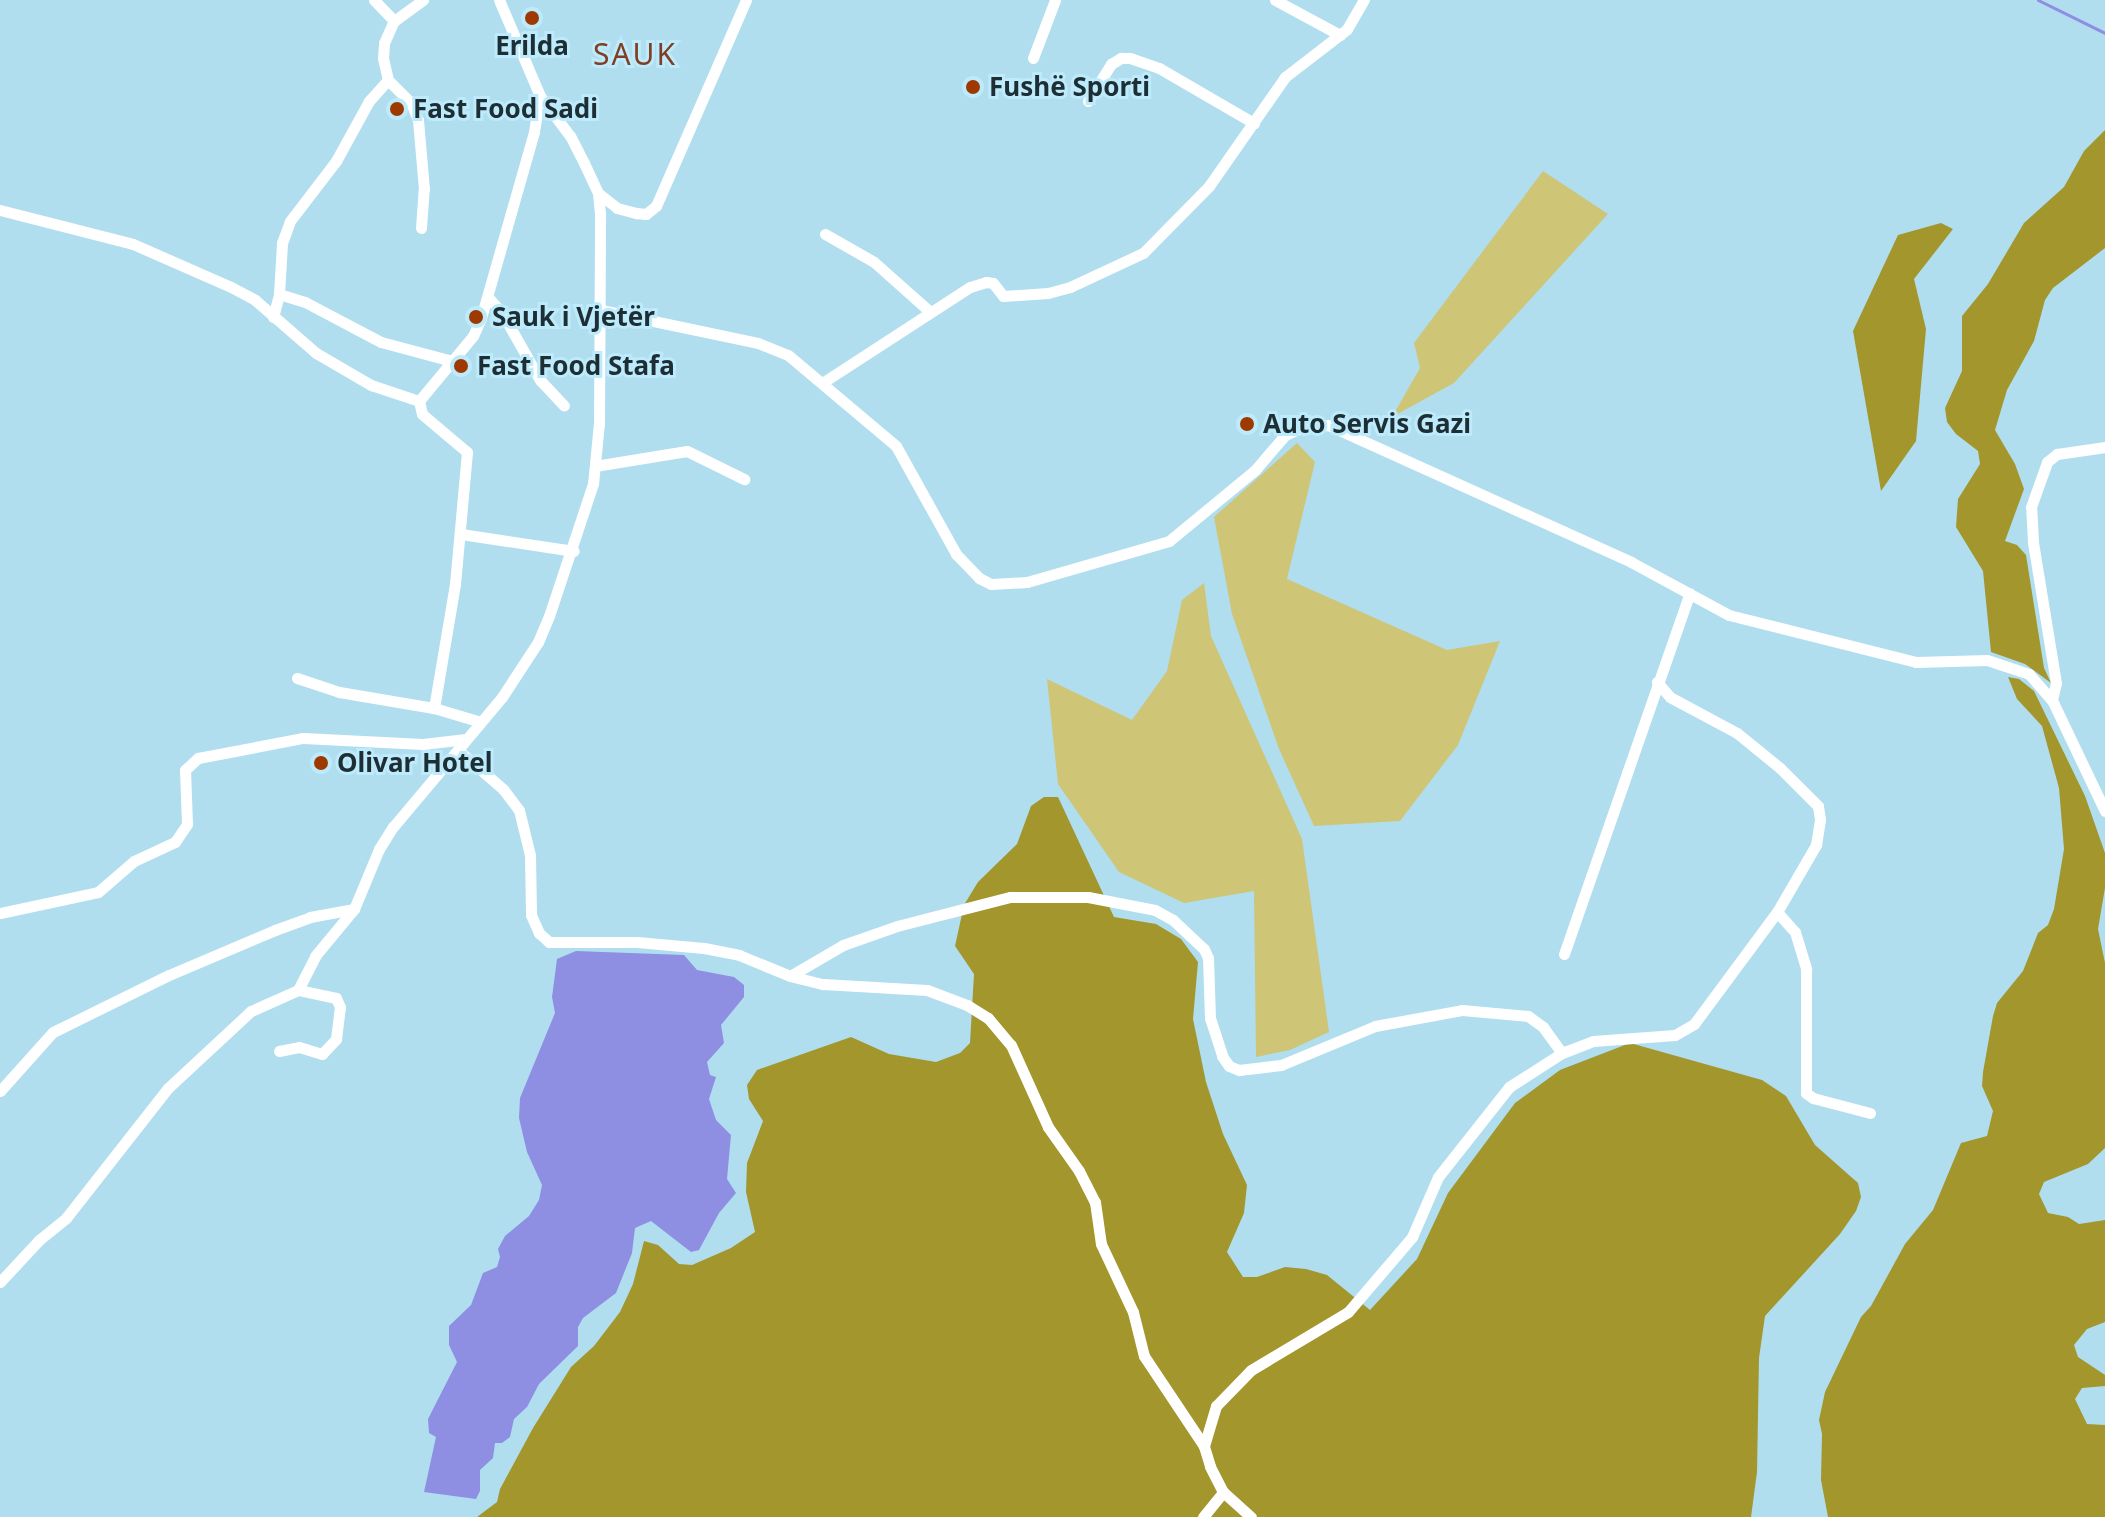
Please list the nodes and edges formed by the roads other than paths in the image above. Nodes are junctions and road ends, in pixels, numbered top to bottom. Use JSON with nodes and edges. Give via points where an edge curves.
{"nodes":[{"id":1,"x":374,"y":0,"type":"edge"},
{"id":2,"x":423,"y":0,"type":"edge"},
{"id":3,"x":499,"y":0,"type":"edge"},
{"id":4,"x":746,"y":0,"type":"edge"},
{"id":5,"x":1055,"y":0,"type":"edge"},
{"id":6,"x":1275,"y":0,"type":"edge"},
{"id":7,"x":1364,"y":0,"type":"edge"},
{"id":8,"x":394,"y":21,"type":"junction"},
{"id":9,"x":1340,"y":35,"type":"junction"},
{"id":10,"x":1033,"y":58,"type":"dead end"},
{"id":11,"x":388,"y":80,"type":"junction"},
{"id":12,"x":540,"y":96,"type":"junction"},
{"id":13,"x":1088,"y":101,"type":"dead end"},
{"id":14,"x":1254,"y":123,"type":"junction"},
{"id":15,"x":598,"y":193,"type":"junction"},
{"id":16,"x":0,"y":210,"type":"edge"},
{"id":17,"x":421,"y":228,"type":"dead end"},
{"id":18,"x":825,"y":234,"type":"dead end"},
{"id":19,"x":279,"y":294,"type":"junction"},
{"id":20,"x":488,"y":297,"type":"junction"},
{"id":21,"x":601,"y":310,"type":"junction"},
{"id":22,"x":929,"y":311,"type":"junction"},
{"id":23,"x":273,"y":317,"type":"junction"},
{"id":24,"x":452,"y":361,"type":"junction"},
{"id":25,"x":822,"y":383,"type":"junction"},
{"id":26,"x":419,"y":401,"type":"junction"},
{"id":27,"x":564,"y":406,"type":"dead end"},
{"id":28,"x":2105,"y":447,"type":"edge"},
{"id":29,"x":595,"y":466,"type":"junction"},
{"id":30,"x":744,"y":479,"type":"dead end"},
{"id":31,"x":461,"y":534,"type":"junction"},
{"id":32,"x":574,"y":551,"type":"junction"},
{"id":33,"x":1690,"y":593,"type":"junction"},
{"id":34,"x":297,"y":678,"type":"dead end"},
{"id":35,"x":1657,"y":682,"type":"junction"},
{"id":36,"x":2052,"y":700,"type":"junction"},
{"id":37,"x":434,"y":708,"type":"junction"},
{"id":38,"x":481,"y":722,"type":"junction"},
{"id":39,"x":466,"y":739,"type":"junction"},
{"id":40,"x":458,"y":750,"type":"junction"},
{"id":41,"x":2105,"y":811,"type":"edge"},
{"id":42,"x":354,"y":909,"type":"junction"},
{"id":43,"x":1777,"y":912,"type":"junction"},
{"id":44,"x":0,"y":913,"type":"edge"},
{"id":45,"x":1564,"y":954,"type":"dead end"},
{"id":46,"x":790,"y":976,"type":"junction"},
{"id":47,"x":298,"y":990,"type":"junction"},
{"id":48,"x":279,"y":1051,"type":"dead end"},
{"id":49,"x":1562,"y":1053,"type":"junction"},
{"id":50,"x":0,"y":1091,"type":"edge"},
{"id":51,"x":1870,"y":1113,"type":"dead end"},
{"id":52,"x":0,"y":1282,"type":"edge"},
{"id":53,"x":1204,"y":1446,"type":"junction"},
{"id":54,"x":1223,"y":1492,"type":"junction"},
{"id":55,"x":1203,"y":1517,"type":"edge"},
{"id":56,"x":1251,"y":1517,"type":"edge"}],
"edges":[{"from":1,"to":8,"type":"street"},
{"from":2,"to":8,"type":"street"},
{"from":3,"to":12,"type":"street"},
{"from":4,"to":15,"type":"street","via":[[656,206],[646,214],[636,213],[617,208]]},
{"from":5,"to":10,"type":"street"},
{"from":6,"to":9,"type":"street"},
{"from":7,"to":9,"type":"street"},
{"from":8,"to":11,"type":"street","via":[[384,43]]},
{"from":9,"to":14,"type":"street","via":[[1298,63]]},
{"from":11,"to":17,"type":"street","via":[[411,103],[418,120],[424,189]]},
{"from":11,"to":19,"type":"street","via":[[290,221],[282,243]]},
{"from":12,"to":15,"type":"street","via":[[570,136]]},
{"from":12,"to":20,"type":"street"},
{"from":13,"to":14,"type":"street","via":[[1111,64],[1130,58],[1159,68]]},
{"from":14,"to":22,"type":"street","via":[[1209,186],[1143,253],[1048,293],[1003,296],[986,282]]},
{"from":15,"to":21,"type":"street"},
{"from":16,"to":23,"type":"street","via":[[150,250],[244,293]]},
{"from":18,"to":22,"type":"street","via":[[866,256]]},
{"from":19,"to":23,"type":"street"},
{"from":19,"to":24,"type":"street","via":[[381,342]]},
{"from":20,"to":24,"type":"street","via":[[473,336]]},
{"from":20,"to":27,"type":"street","via":[[540,380]]},
{"from":21,"to":25,"type":"street","via":[[771,346]]},
{"from":21,"to":29,"type":"street"},
{"from":22,"to":25,"type":"street"},
{"from":23,"to":26,"type":"street","via":[[303,345],[339,367],[371,385]]},
{"from":24,"to":26,"type":"street"},
{"from":25,"to":33,"type":"street","via":[[896,446],[956,554],[991,584],[1027,582],[1169,541],[1255,470],[1285,435],[1305,426],[1328,425]]},
{"from":26,"to":31,"type":"street","via":[[422,414],[467,452]]},
{"from":28,"to":36,"type":"street","via":[[2057,454],[2047,462],[2031,507],[2056,683]]},
{"from":29,"to":30,"type":"street","via":[[687,451]]},
{"from":29,"to":32,"type":"street"},
{"from":31,"to":32,"type":"street"},
{"from":31,"to":37,"type":"street"},
{"from":32,"to":38,"type":"street","via":[[538,642]]},
{"from":33,"to":35,"type":"street"},
{"from":33,"to":36,"type":"street","via":[[1729,615],[1894,657],[1927,663],[1987,660],[2029,674]]},
{"from":34,"to":37,"type":"street","via":[[339,692]]},
{"from":35,"to":43,"type":"street","via":[[1670,697],[1737,733],[1818,806],[1816,845]]},
{"from":35,"to":45,"type":"street"},
{"from":36,"to":41,"type":"street"},
{"from":37,"to":38,"type":"street"},
{"from":38,"to":39,"type":"street"},
{"from":39,"to":40,"type":"street"},
{"from":39,"to":44,"type":"street","via":[[423,744],[303,738],[198,758],[185,770],[187,824],[175,842],[134,861],[98,892]]},
{"from":40,"to":42,"type":"street","via":[[393,827]]},
{"from":40,"to":46,"type":"street","via":[[519,810],[530,855],[531,915],[549,942],[704,948],[739,955]]},
{"from":42,"to":47,"type":"street","via":[[315,956]]},
{"from":42,"to":50,"type":"street","via":[[275,930],[53,1032]]},
{"from":43,"to":49,"type":"street","via":[[1685,1031],[1593,1041]]},
{"from":43,"to":51,"type":"street","via":[[1795,932],[1806,969],[1806,1093]]},
{"from":46,"to":49,"type":"street","via":[[843,945],[897,926],[1010,897],[1088,897],[1155,910],[1204,949],[1210,1018],[1222,1056],[1239,1070],[1281,1065],[1375,1026],[1462,1010],[1528,1016],[1556,1040]]},
{"from":46,"to":53,"type":"street","via":[[848,987],[927,990],[967,1005],[1004,1036],[1027,1073],[1048,1127],[1095,1202],[1101,1244],[1133,1312],[1144,1356]]},
{"from":47,"to":48,"type":"street","via":[[339,1002],[336,1039],[322,1054],[299,1047]]},
{"from":47,"to":52,"type":"street","via":[[251,1011],[168,1088],[66,1218]]},
{"from":49,"to":53,"type":"street","via":[[1497,1099],[1438,1177],[1412,1237],[1348,1312],[1236,1384],[1216,1406]]},
{"from":53,"to":54,"type":"street"},
{"from":54,"to":55,"type":"street"},
{"from":54,"to":56,"type":"street"}]}
